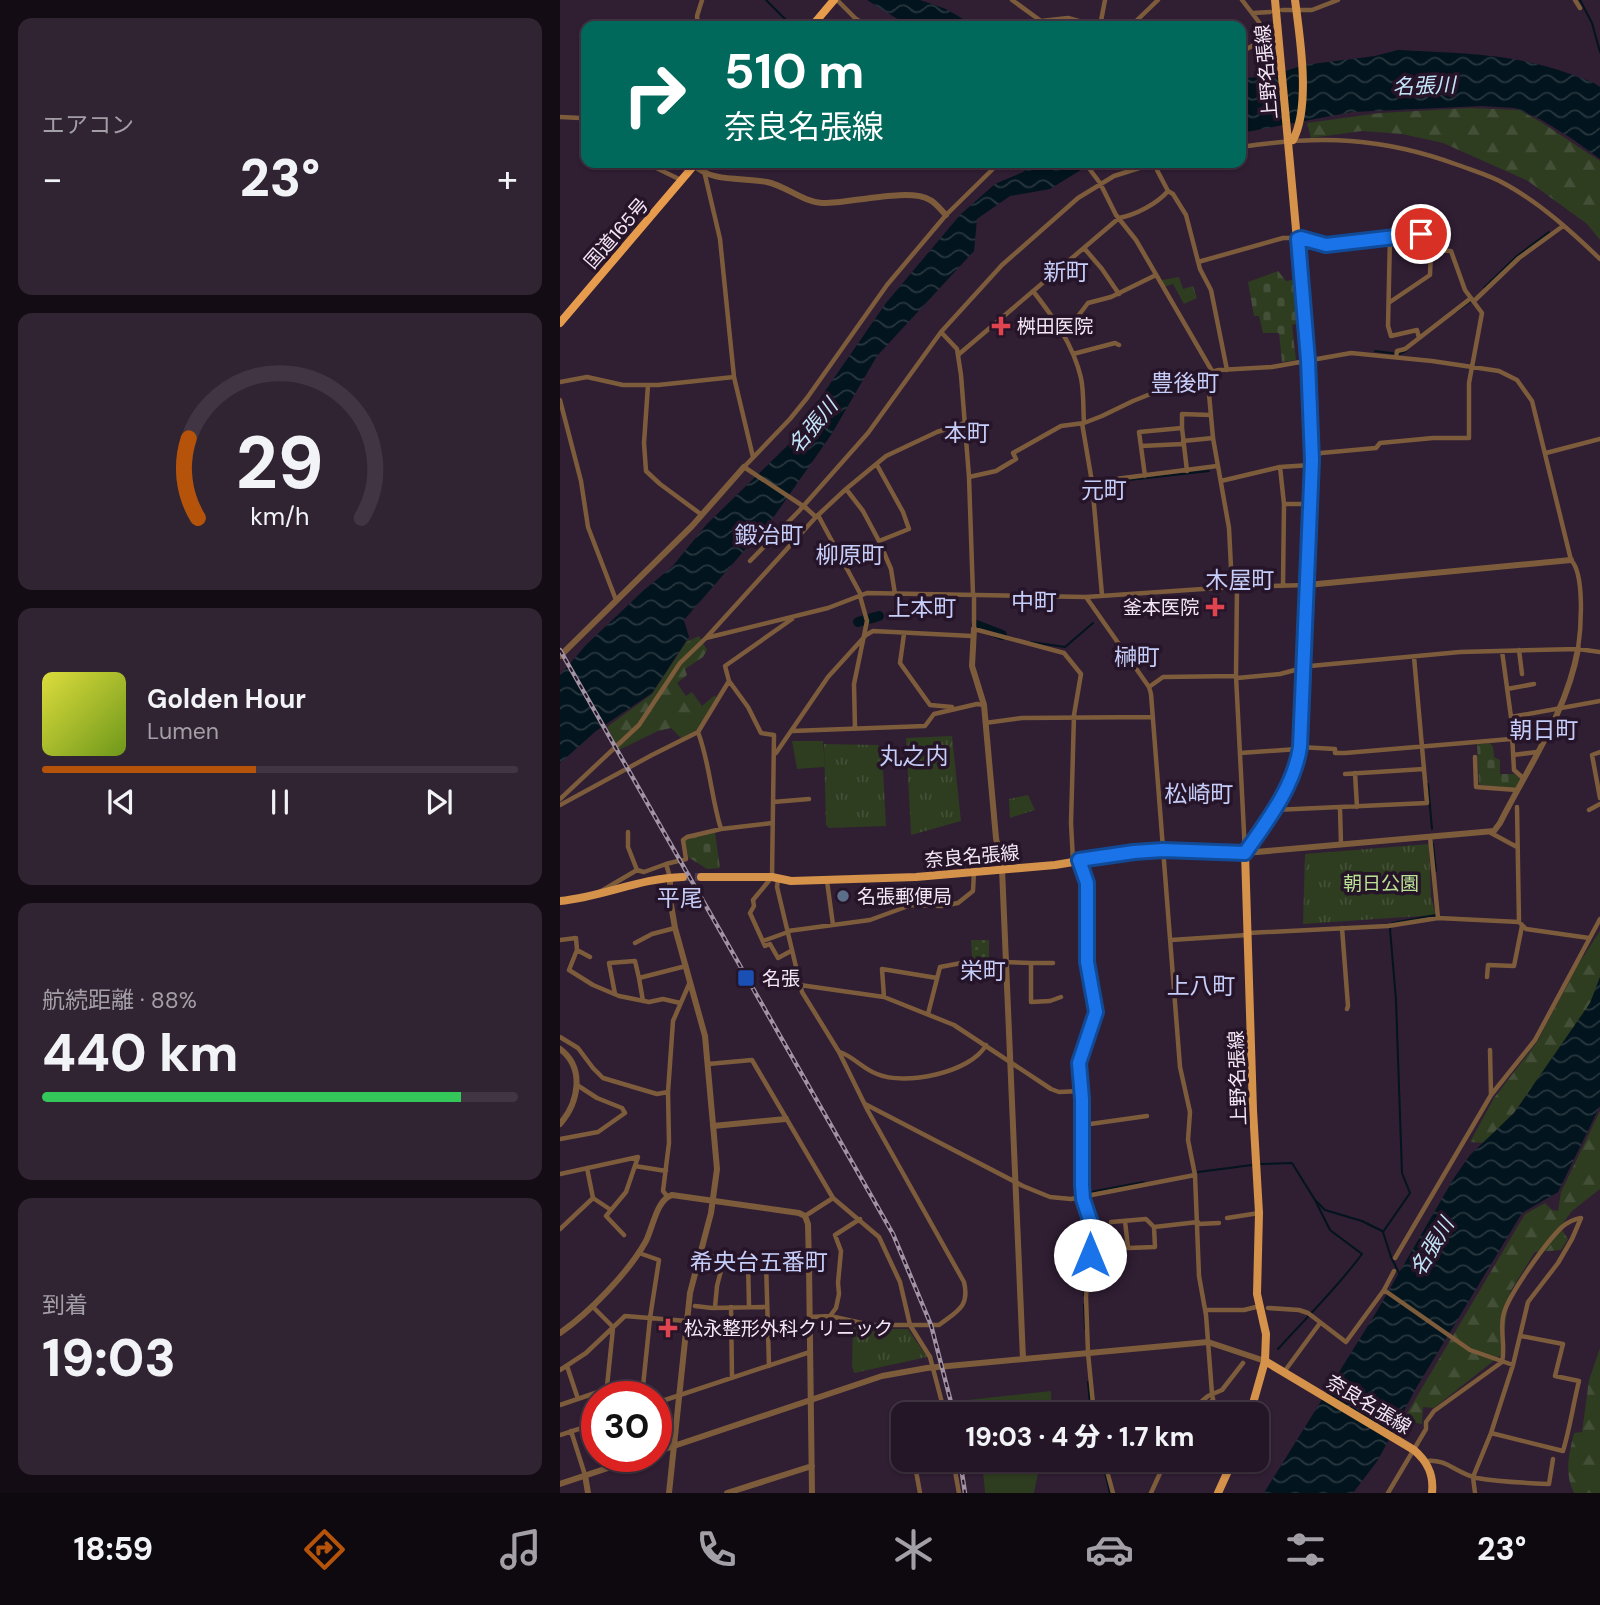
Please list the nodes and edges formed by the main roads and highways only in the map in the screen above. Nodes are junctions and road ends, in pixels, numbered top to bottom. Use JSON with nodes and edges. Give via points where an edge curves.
{"nodes":[{"id":1,"x":836,"y":0,"type":"edge"},
{"id":2,"x":1275,"y":0,"type":"edge"},
{"id":3,"x":1295,"y":0,"type":"edge"},
{"id":4,"x":817,"y":21,"type":"edge"},
{"id":5,"x":1290,"y":140,"type":"junction"},
{"id":6,"x":692,"y":168,"type":"edge"},
{"id":7,"x":563,"y":313,"type":"edge"},
{"id":8,"x":560,"y":323,"type":"edge"},
{"id":9,"x":1245,"y":853,"type":"junction"},
{"id":10,"x":683,"y":877,"type":"tunnel mouth"},
{"id":11,"x":701,"y":877,"type":"tunnel mouth"},
{"id":12,"x":560,"y":901,"type":"edge"},
{"id":13,"x":1265,"y":1362,"type":"junction"},
{"id":14,"x":1253,"y":1402,"type":"edge"},
{"id":15,"x":1228,"y":1472,"type":"edge"},
{"id":16,"x":1218,"y":1493,"type":"edge"},
{"id":17,"x":1432,"y":1493,"type":"edge"}],
"edges":[{"from":1,"to":4,"type":"highway"},
{"from":2,"to":5,"type":"main road","name":"上野名張線"},
{"from":3,"to":5,"type":"main road","via":[[1303,58],[1302,91],[1298,131]]},
{"from":5,"to":9,"type":"main road","name":"上野名張線","via":[[1312,463],[1299,748],[1293,774]]},
{"from":6,"to":7,"type":"highway","name":"国道165号"},
{"from":7,"to":8,"type":"highway","name":"国道165号"},
{"from":9,"to":11,"type":"main road","name":"奈良名張線","via":[[1134,852],[916,877]]},
{"from":9,"to":13,"type":"main road","name":"上野名張線","via":[[1259,1213],[1257,1294],[1264,1307]]},
{"from":10,"to":12,"type":"main road","via":[[654,878]]},
{"from":13,"to":14,"type":"main road","name":"上野名張線"},
{"from":13,"to":17,"type":"main road","name":"奈良名張線","via":[[1413,1449],[1432,1474]]},
{"from":15,"to":16,"type":"main road"}]}
